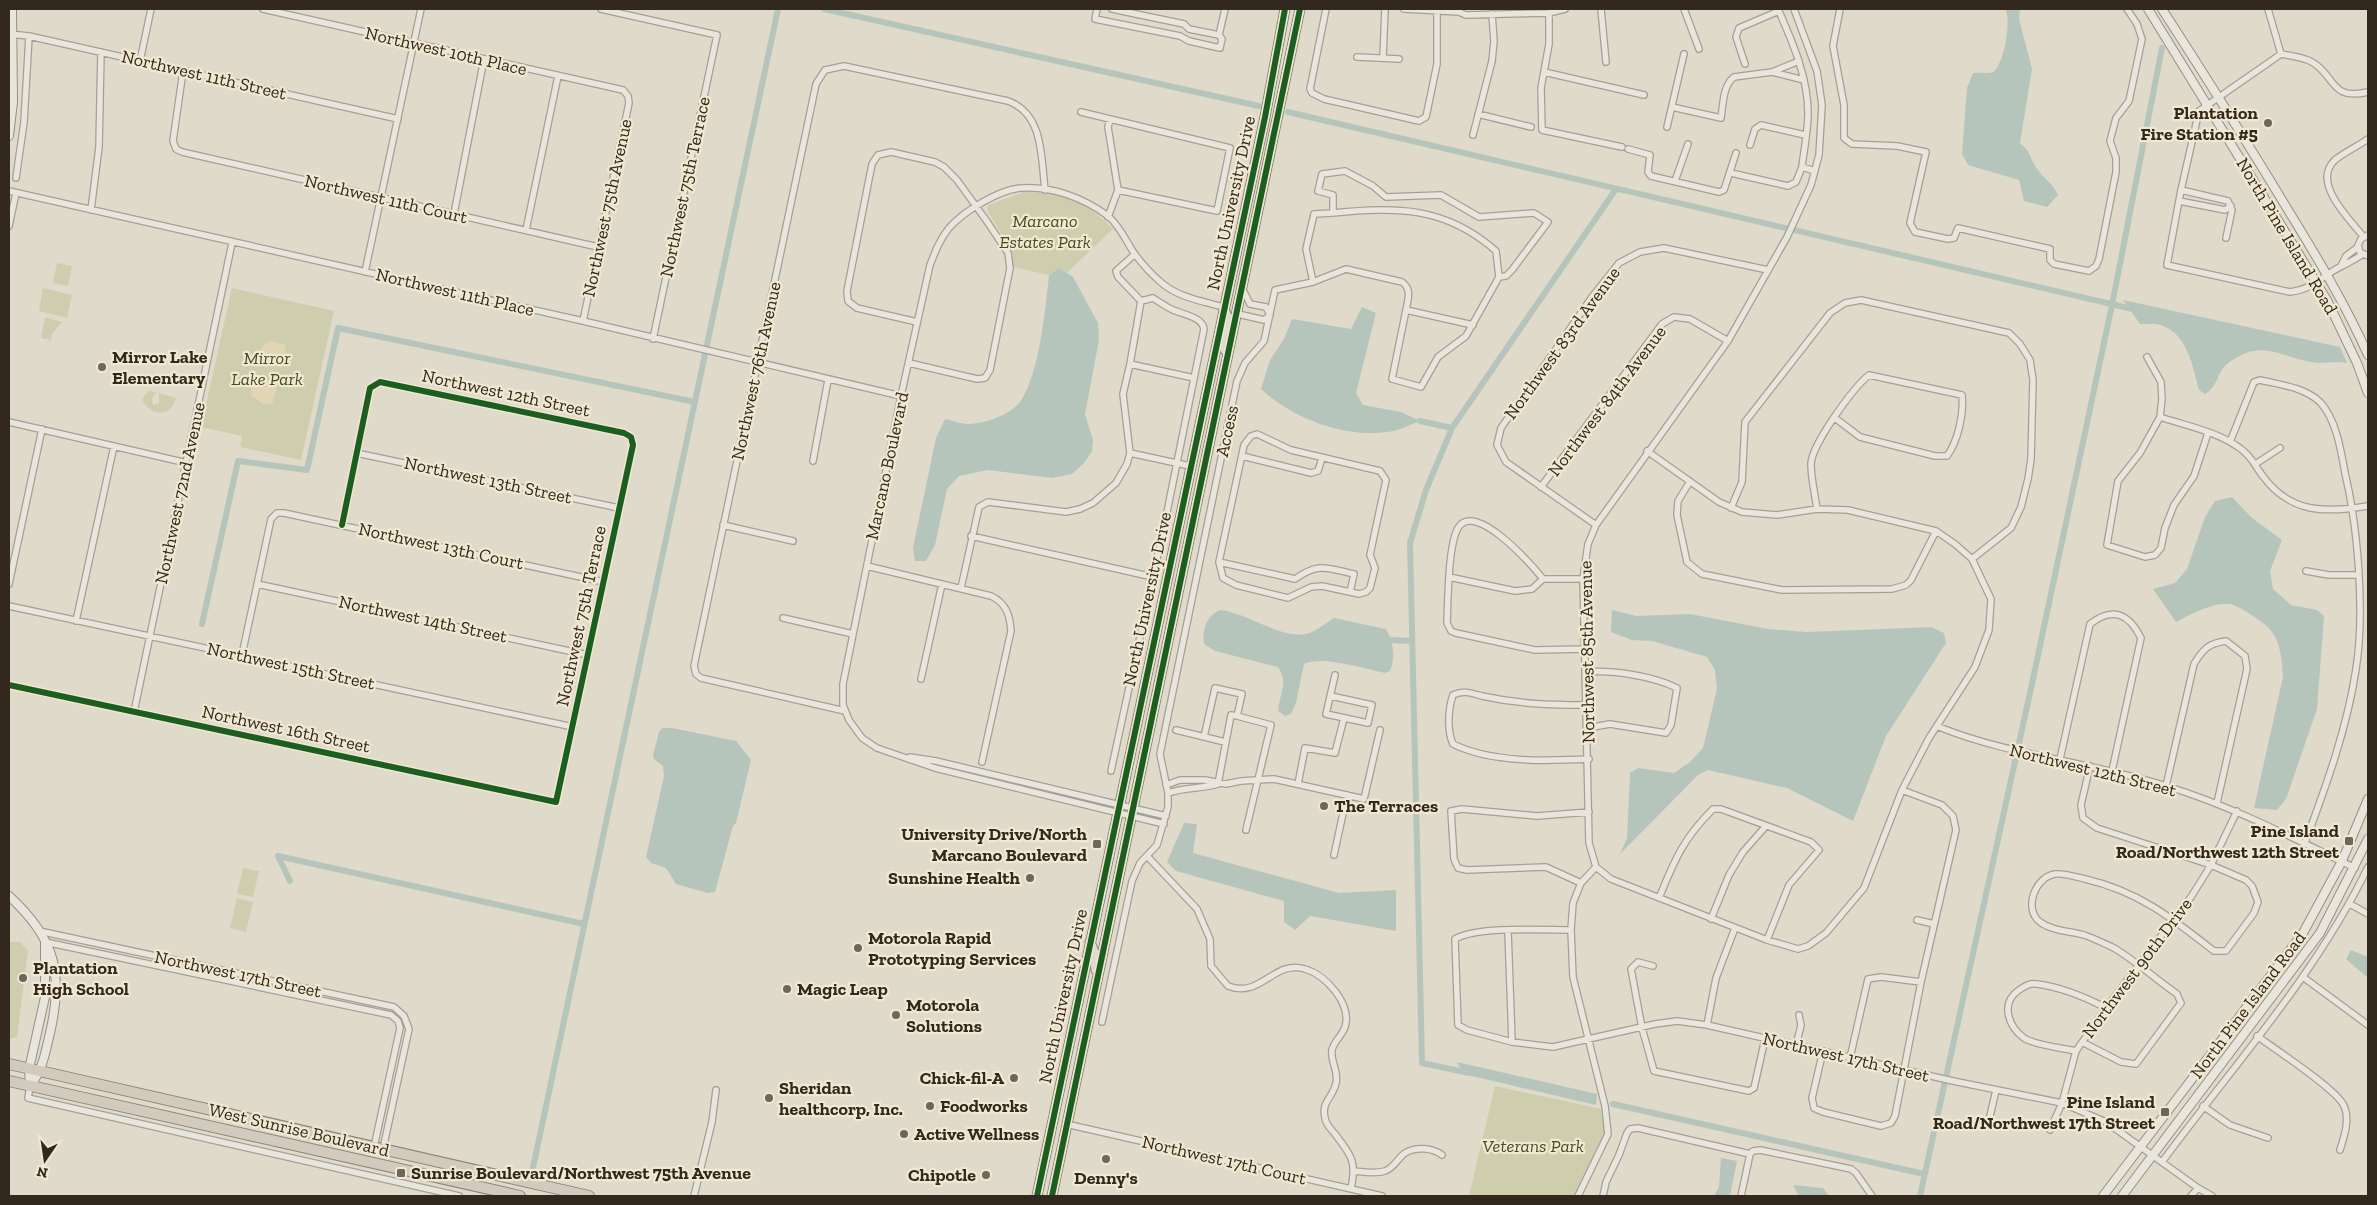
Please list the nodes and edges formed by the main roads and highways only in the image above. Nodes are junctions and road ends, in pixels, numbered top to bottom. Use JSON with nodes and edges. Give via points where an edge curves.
{"nodes":[{"id":1,"x":12,"y":9,"type":"edge"},
{"id":2,"x":1285,"y":9,"type":"edge"},
{"id":3,"x":1300,"y":9,"type":"edge"},
{"id":4,"x":2148,"y":9,"type":"edge"},
{"id":5,"x":2162,"y":9,"type":"edge"},
{"id":6,"x":11,"y":34,"type":"edge"},
{"id":7,"x":9,"y":136,"type":"edge"},
{"id":8,"x":1244,"y":214,"type":"junction"},
{"id":9,"x":1223,"y":306,"type":"junction"},
{"id":10,"x":1238,"y":314,"type":"junction"},
{"id":11,"x":2368,"y":355,"type":"edge"},
{"id":12,"x":1224,"y":380,"type":"junction"},
{"id":13,"x":2368,"y":393,"type":"edge"},
{"id":14,"x":1194,"y":451,"type":"junction"},
{"id":15,"x":1206,"y":462,"type":"junction"},
{"id":16,"x":2368,"y":799,"type":"edge"},
{"id":17,"x":2368,"y":839,"type":"edge"},
{"id":18,"x":9,"y":896,"type":"edge"},
{"id":19,"x":45,"y":942,"type":"junction"},
{"id":20,"x":1090,"y":942,"type":"junction"},
{"id":21,"x":1098,"y":975,"type":"junction"},
{"id":22,"x":9,"y":1064,"type":"edge"},
{"id":23,"x":29,"y":1069,"type":"junction"},
{"id":24,"x":41,"y":1072,"type":"junction"},
{"id":25,"x":9,"y":1081,"type":"edge"},
{"id":26,"x":30,"y":1086,"type":"junction"},
{"id":27,"x":1056,"y":1108,"type":"junction"},
{"id":28,"x":1052,"y":1123,"type":"junction"},
{"id":29,"x":1066,"y":1124,"type":"junction"},
{"id":30,"x":1062,"y":1145,"type":"junction"},
{"id":31,"x":401,"y":1153,"type":"junction"},
{"id":32,"x":378,"y":1164,"type":"junction"},
{"id":33,"x":520,"y":1196,"type":"edge"},
{"id":34,"x":589,"y":1196,"type":"edge"},
{"id":35,"x":1037,"y":1196,"type":"edge"},
{"id":36,"x":1052,"y":1196,"type":"edge"},
{"id":37,"x":2103,"y":1196,"type":"edge"},
{"id":38,"x":2122,"y":1196,"type":"edge"}],
"edges":[{"from":1,"to":6,"type":"main road"},
{"from":2,"to":8,"type":"main road","name":"North University Drive"},
{"from":3,"to":10,"type":"main road","name":"North University Drive"},
{"from":4,"to":13,"type":"main road","name":"North Pine Island Road","via":[[2317,283],[2340,325]]},
{"from":5,"to":11,"type":"main road","name":"North Pine Island Road","via":[[2220,97],[2328,276]]},
{"from":6,"to":7,"type":"main road","via":[[13,102]]},
{"from":8,"to":9,"type":"main road","name":"North University Drive"},
{"from":8,"to":10,"type":"main road","via":[[1246,221],[1233,292]]},
{"from":9,"to":12,"type":"main road","via":[[1228,319]]},
{"from":9,"to":14,"type":"main road","name":"North University Drive"},
{"from":10,"to":12,"type":"main road","name":"North University Drive"},
{"from":12,"to":15,"type":"main road","name":"North University Drive"},
{"from":14,"to":15,"type":"main road"},
{"from":14,"to":20,"type":"main road","name":"North University Drive"},
{"from":15,"to":21,"type":"main road","name":"North University Drive"},
{"from":16,"to":37,"type":"main road","name":"North Pine Island Road","via":[[2342,862],[2303,933]]},
{"from":17,"to":38,"type":"main road","name":"North Pine Island Road","via":[[2320,933]]},
{"from":18,"to":19,"type":"main road"},
{"from":19,"to":23,"type":"main road","via":[[45,997]]},
{"from":19,"to":24,"type":"main road","via":[[52,952],[57,998]]},
{"from":20,"to":21,"type":"main road"},
{"from":20,"to":27,"type":"main road","name":"North University Drive"},
{"from":21,"to":29,"type":"main road","name":"North University Drive"},
{"from":22,"to":23,"type":"highway","name":"West Sunrise Boulevard"},
{"from":23,"to":24,"type":"highway","name":"West Sunrise Boulevard"},
{"from":23,"to":26,"type":"main road"},
{"from":24,"to":26,"type":"main road"},
{"from":24,"to":31,"type":"highway","name":"West Sunrise Boulevard"},
{"from":25,"to":26,"type":"highway","name":"West Sunrise Boulevard"},
{"from":26,"to":32,"type":"highway","name":"West Sunrise Boulevard"},
{"from":27,"to":28,"type":"main road","name":"North University Drive"},
{"from":27,"to":29,"type":"main road"},
{"from":28,"to":30,"type":"main road","via":[[1058,1129]]},
{"from":28,"to":35,"type":"main road","name":"North University Drive"},
{"from":29,"to":30,"type":"main road","name":"North University Drive"},
{"from":30,"to":36,"type":"main road","name":"North University Drive"},
{"from":31,"to":32,"type":"highway"},
{"from":31,"to":34,"type":"highway","name":"West Sunrise Boulevard"},
{"from":32,"to":33,"type":"highway","name":"West Sunrise Boulevard"}]}
